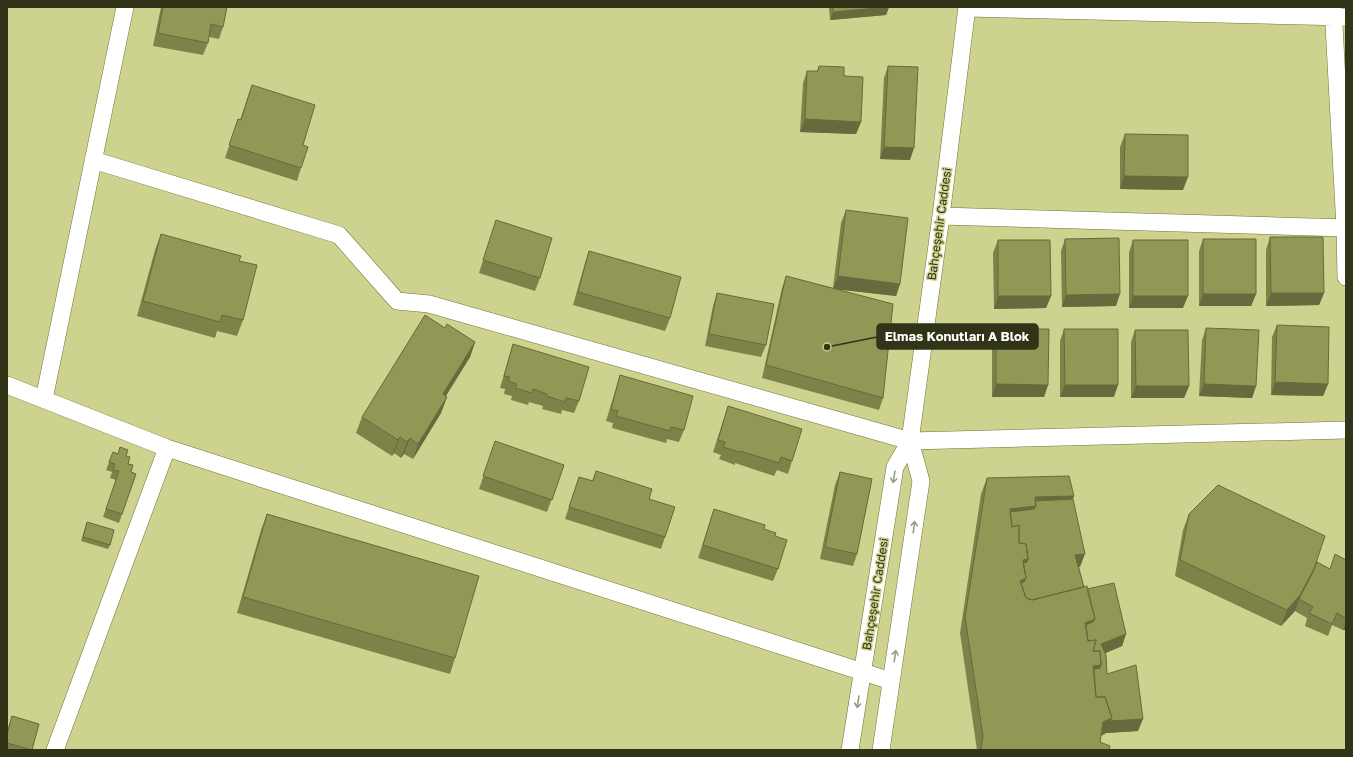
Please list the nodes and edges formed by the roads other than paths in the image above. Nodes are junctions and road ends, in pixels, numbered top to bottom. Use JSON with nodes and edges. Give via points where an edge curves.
{"nodes":[{"id":1,"x":125,"y":7,"type":"edge"},
{"id":2,"x":967,"y":8,"type":"edge"},
{"id":3,"x":1337,"y":14,"type":"edge"},
{"id":4,"x":93,"y":160,"type":"junction"},
{"id":5,"x":941,"y":216,"type":"junction"},
{"id":6,"x":1346,"y":228,"type":"edge"},
{"id":7,"x":1346,"y":277,"type":"edge"},
{"id":8,"x":7,"y":385,"type":"edge"},
{"id":9,"x":44,"y":399,"type":"junction"},
{"id":10,"x":1346,"y":430,"type":"edge"},
{"id":11,"x":910,"y":441,"type":"junction"},
{"id":12,"x":167,"y":448,"type":"junction"},
{"id":13,"x":863,"y":671,"type":"junction"},
{"id":14,"x":891,"y":681,"type":"junction"},
{"id":15,"x":55,"y":750,"type":"edge"},
{"id":16,"x":850,"y":750,"type":"edge"},
{"id":17,"x":881,"y":750,"type":"edge"}],
"edges":[{"from":1,"to":4,"type":"street"},
{"from":2,"to":3,"type":"street"},
{"from":2,"to":5,"type":"street","name":"Bahçeşehir Caddesi"},
{"from":3,"to":6,"type":"street"},
{"from":4,"to":9,"type":"street"},
{"from":4,"to":11,"type":"street","via":[[339,235],[397,302],[429,304]]},
{"from":5,"to":6,"type":"street"},
{"from":5,"to":11,"type":"street","name":"Bahçeşehir Caddesi"},
{"from":6,"to":7,"type":"street"},
{"from":8,"to":9,"type":"street"},
{"from":9,"to":12,"type":"street"},
{"from":10,"to":11,"type":"street"},
{"from":11,"to":13,"type":"street","name":"Bahçeşehir Caddesi","one_way":true,"via":[[895,467]]},
{"from":14,"to":11,"type":"street","name":"Bahçeşehir Caddesi","one_way":true,"via":[[921,481]]},
{"from":12,"to":13,"type":"street"},
{"from":12,"to":15,"type":"street"},
{"from":13,"to":14,"type":"street"},
{"from":13,"to":16,"type":"street","name":"Bahçeşehir Caddesi","one_way":true},
{"from":14,"to":17,"type":"street","name":"Bahçeşehir Caddesi"}]}
